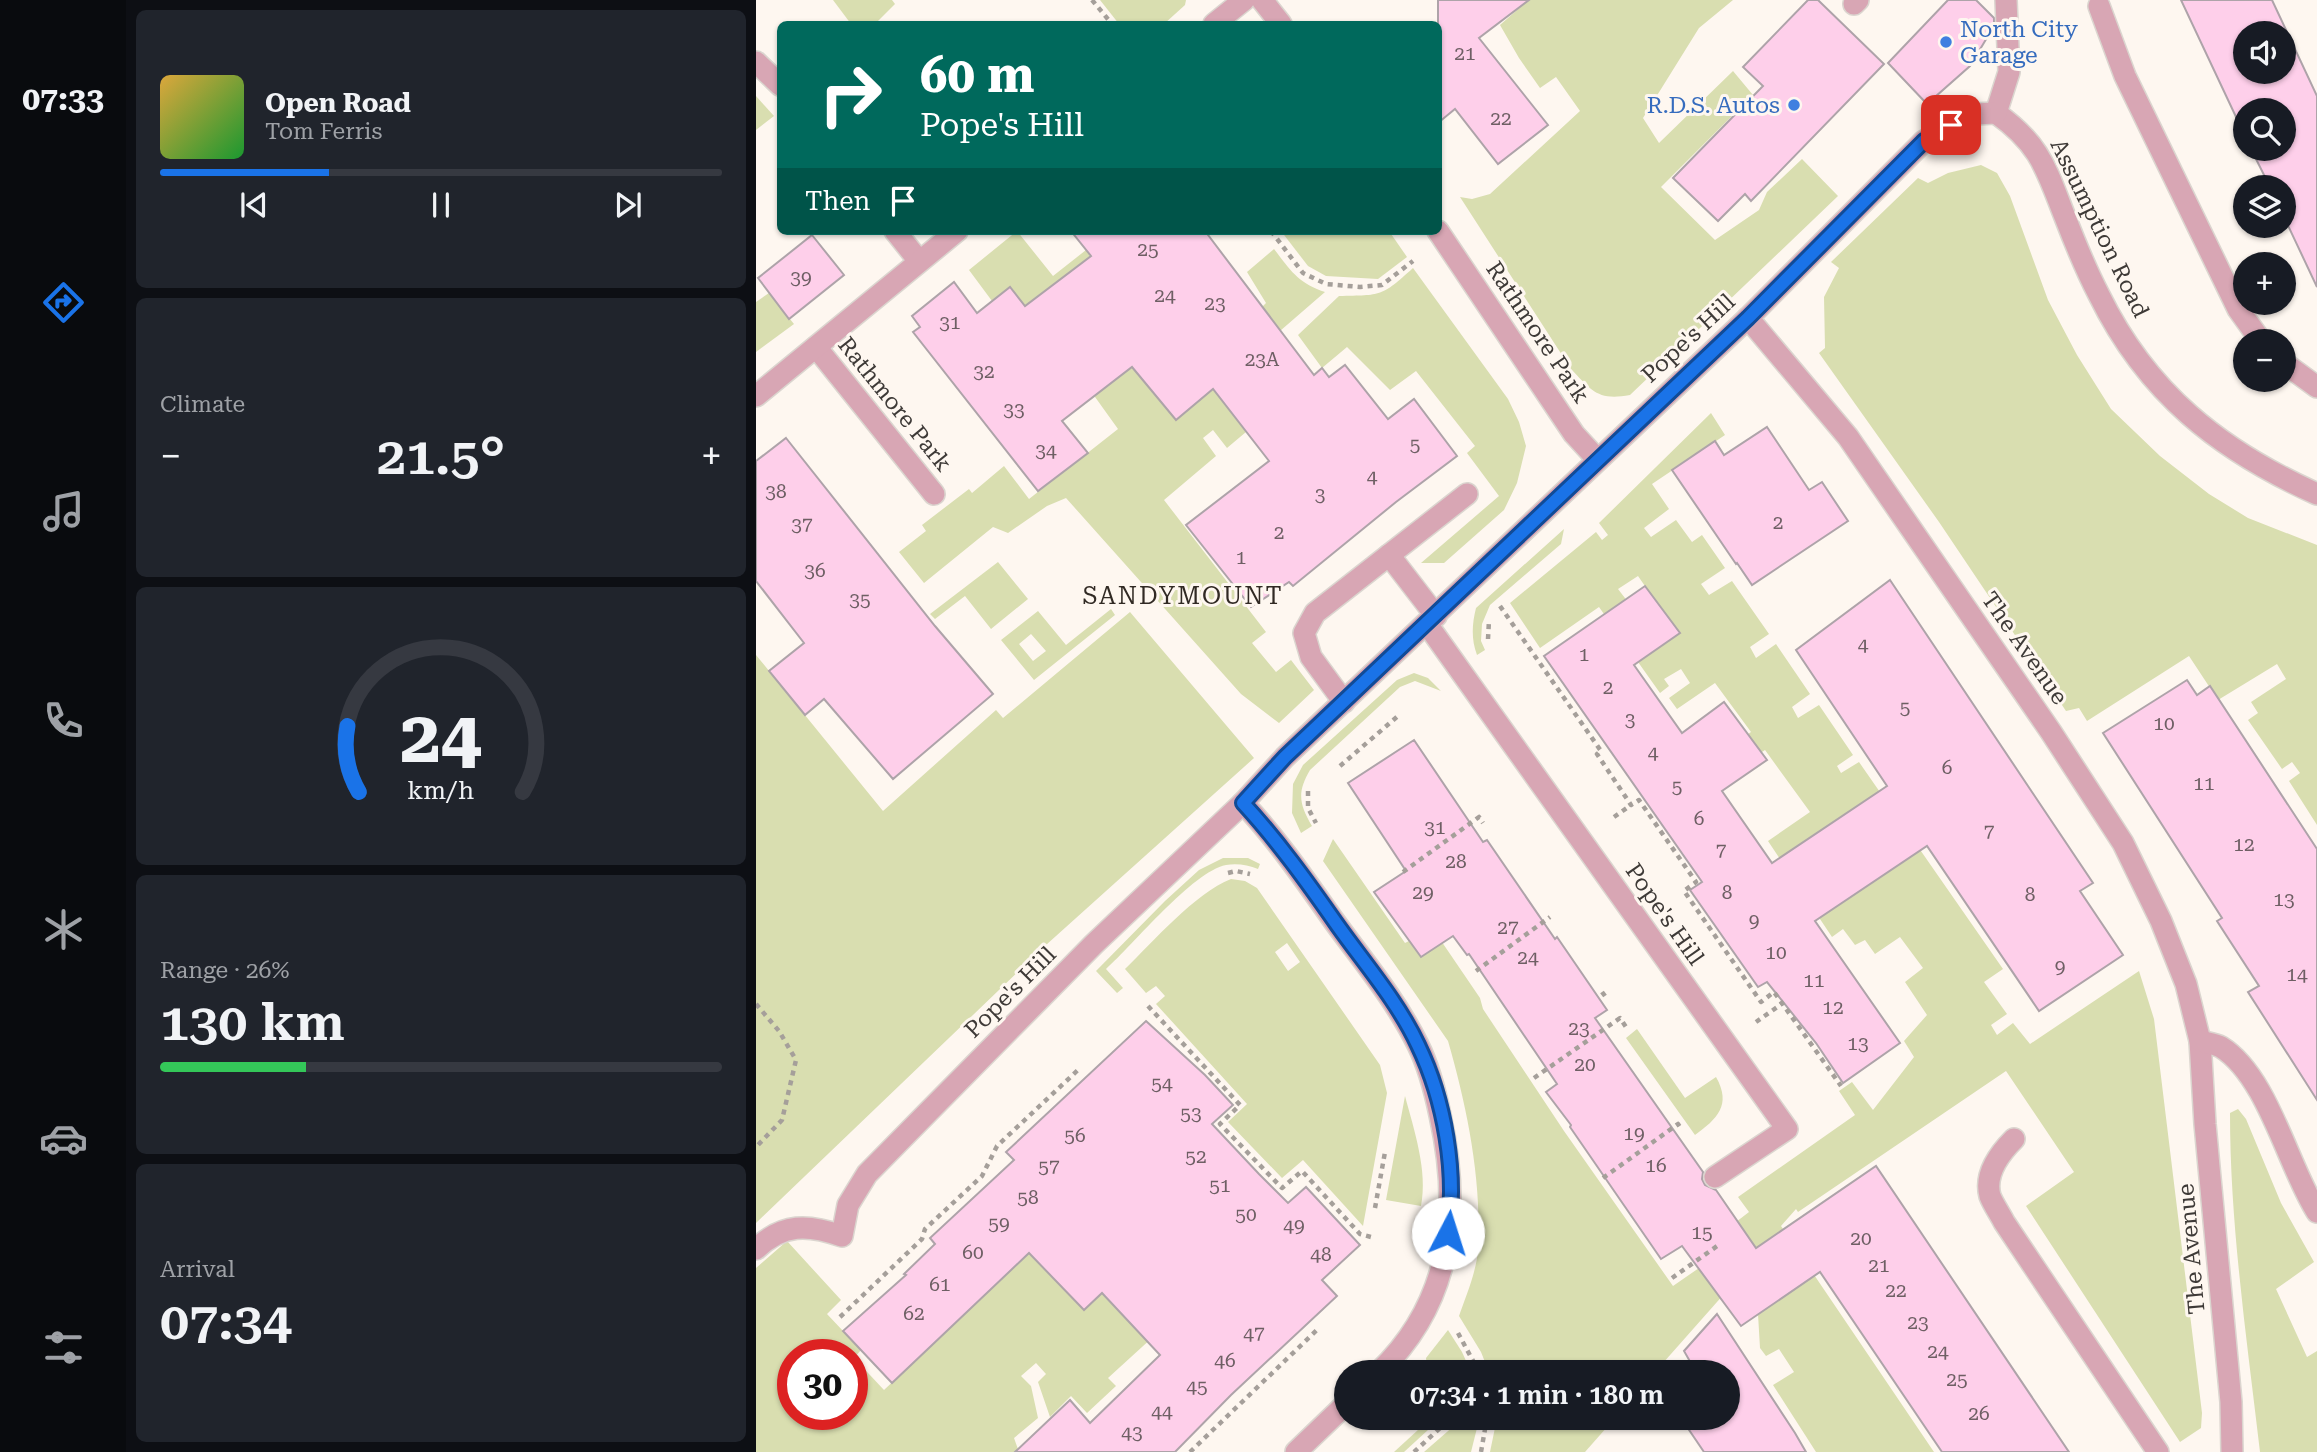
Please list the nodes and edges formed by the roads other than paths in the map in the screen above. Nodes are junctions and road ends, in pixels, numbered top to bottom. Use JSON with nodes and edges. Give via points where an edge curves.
{"nodes":[{"id":1,"x":1244,"y":0,"type":"edge"},
{"id":2,"x":1262,"y":0,"type":"edge"},
{"id":3,"x":2006,"y":0,"type":"edge"},
{"id":4,"x":2099,"y":6,"type":"dead end"},
{"id":5,"x":1218,"y":21,"type":"edge"},
{"id":6,"x":1279,"y":21,"type":"edge"},
{"id":7,"x":756,"y":62,"type":"edge"},
{"id":8,"x":777,"y":82,"type":"edge"},
{"id":9,"x":1996,"y":113,"type":"junction"},
{"id":10,"x":898,"y":235,"type":"edge"},
{"id":11,"x":952,"y":235,"type":"edge"},
{"id":12,"x":1441,"y":235,"type":"edge"},
{"id":13,"x":919,"y":261,"type":"junction"},
{"id":14,"x":1748,"y":318,"type":"junction"},
{"id":15,"x":2252,"y":329,"type":"edge"},
{"id":16,"x":816,"y":347,"type":"junction"},
{"id":17,"x":2296,"y":372,"type":"edge"},
{"id":18,"x":2317,"y":387,"type":"edge"},
{"id":19,"x":756,"y":396,"type":"edge"},
{"id":20,"x":1597,"y":459,"type":"junction"},
{"id":21,"x":933,"y":494,"type":"dead end"},
{"id":22,"x":1467,"y":494,"type":"dead end"},
{"id":23,"x":2317,"y":494,"type":"edge"},
{"id":24,"x":1389,"y":555,"type":"junction"},
{"id":25,"x":1431,"y":620,"type":"junction"},
{"id":26,"x":1344,"y":702,"type":"junction"},
{"id":27,"x":1243,"y":803,"type":"junction"},
{"id":28,"x":2200,"y":1041,"type":"junction"},
{"id":29,"x":2014,"y":1139,"type":"dead end"},
{"id":30,"x":1716,"y":1177,"type":"dead end"},
{"id":31,"x":2317,"y":1212,"type":"edge"},
{"id":32,"x":756,"y":1250,"type":"edge"},
{"id":33,"x":1389,"y":1360,"type":"edge"},
{"id":34,"x":1334,"y":1416,"type":"edge"},
{"id":35,"x":1296,"y":1452,"type":"edge"},
{"id":36,"x":2158,"y":1452,"type":"edge"},
{"id":37,"x":2232,"y":1452,"type":"edge"}],
"edges":[{"from":1,"to":5,"type":"street"},
{"from":2,"to":6,"type":"street"},
{"from":3,"to":9,"type":"street","via":[[2009,72]]},
{"from":4,"to":15,"type":"street","via":[[2125,76],[2238,309]]},
{"from":7,"to":8,"type":"street"},
{"from":9,"to":14,"type":"street","name":"Pope's Hill","via":[[1974,114],[1924,141]]},
{"from":9,"to":23,"type":"street","name":"Assumption Road","via":[[2017,128],[2043,164],[2099,296],[2130,349],[2159,386],[2235,452]]},
{"from":10,"to":13,"type":"street"},
{"from":11,"to":13,"type":"street","name":"Rathmore Park"},
{"from":12,"to":20,"type":"street","name":"Rathmore Park","via":[[1574,434]]},
{"from":13,"to":16,"type":"street","name":"Rathmore Park"},
{"from":14,"to":20,"type":"street","name":"Pope's Hill"},
{"from":14,"to":28,"type":"street","name":"The Avenue","via":[[1848,438],[2123,843],[2186,984]]},
{"from":16,"to":19,"type":"street","name":"Rathmore Park"},
{"from":16,"to":21,"type":"street","name":"Rathmore Park"},
{"from":17,"to":18,"type":"street"},
{"from":20,"to":25,"type":"street","name":"Pope's Hill"},
{"from":22,"to":24,"type":"street"},
{"from":24,"to":25,"type":"street"},
{"from":24,"to":26,"type":"street","via":[[1315,613],[1304,634],[1311,657]]},
{"from":25,"to":26,"type":"street","name":"Pope's Hill"},
{"from":25,"to":30,"type":"street","name":"Pope's Hill","via":[[1787,1129]]},
{"from":26,"to":27,"type":"street","name":"Pope's Hill"},
{"from":27,"to":32,"type":"street","name":"Pope's Hill","via":[[1094,944],[867,1174],[848,1205],[842,1236],[817,1227],[787,1229]]},
{"from":27,"to":33,"type":"street","via":[[1290,858],[1393,1003],[1418,1045],[1433,1083],[1446,1141],[1452,1207],[1445,1259],[1429,1305]]},
{"from":28,"to":31,"type":"street","via":[[2220,1047],[2240,1064],[2264,1099]]},
{"from":28,"to":37,"type":"street","name":"The Avenue"},
{"from":29,"to":36,"type":"street","via":[[1998,1155],[1990,1195]]},
{"from":34,"to":35,"type":"street"}]}
